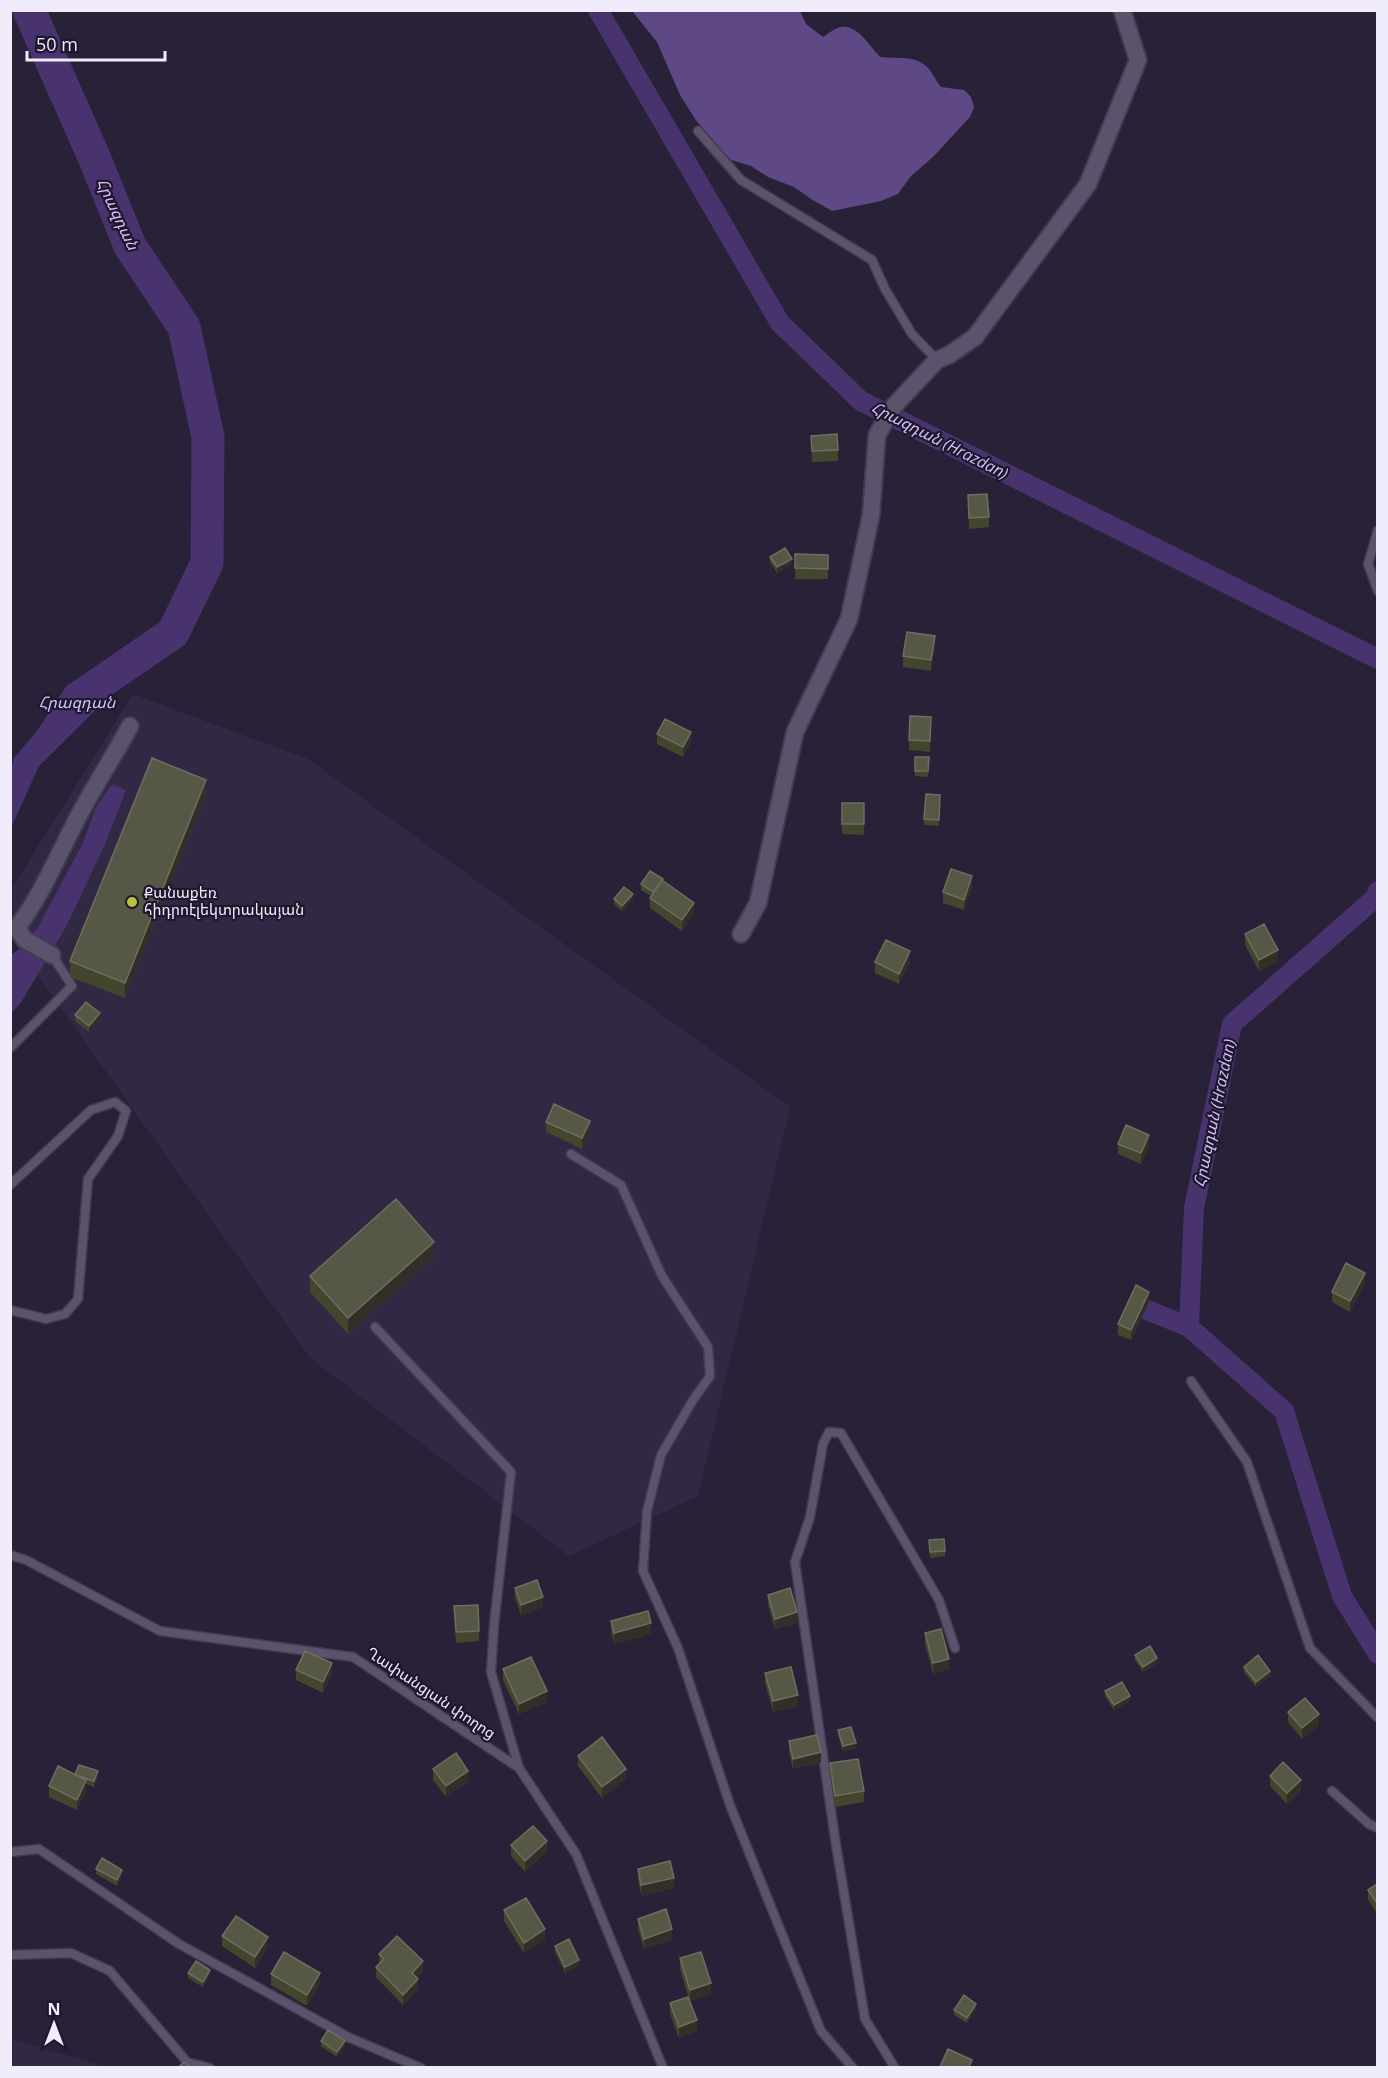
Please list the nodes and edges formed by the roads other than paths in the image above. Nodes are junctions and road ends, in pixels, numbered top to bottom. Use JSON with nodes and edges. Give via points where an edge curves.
{"nodes":[{"id":1,"x":1122,"y":10,"type":"edge"},
{"id":2,"x":698,"y":131,"type":"dead end"},
{"id":3,"x":937,"y":360,"type":"junction"},
{"id":4,"x":1377,"y":530,"type":"edge"},
{"id":5,"x":1377,"y":591,"type":"edge"},
{"id":6,"x":130,"y":726,"type":"dead end"},
{"id":7,"x":741,"y":934,"type":"dead end"},
{"id":8,"x":52,"y":955,"type":"joint"},
{"id":9,"x":10,"y":1048,"type":"edge"},
{"id":10,"x":571,"y":1155,"type":"dead end"},
{"id":11,"x":10,"y":1185,"type":"edge"},
{"id":12,"x":10,"y":1310,"type":"edge"},
{"id":13,"x":375,"y":1327,"type":"dead end"},
{"id":14,"x":1191,"y":1381,"type":"dead end"},
{"id":15,"x":10,"y":1555,"type":"edge"},
{"id":16,"x":955,"y":1648,"type":"dead end"},
{"id":17,"x":1377,"y":1718,"type":"edge"},
{"id":18,"x":519,"y":1768,"type":"junction"},
{"id":19,"x":1332,"y":1791,"type":"dead end"},
{"id":20,"x":1377,"y":1828,"type":"edge"},
{"id":21,"x":10,"y":1852,"type":"edge"},
{"id":22,"x":10,"y":1955,"type":"edge"},
{"id":23,"x":210,"y":2067,"type":"edge"},
{"id":24,"x":421,"y":2067,"type":"edge"},
{"id":25,"x":663,"y":2067,"type":"edge"},
{"id":26,"x":853,"y":2067,"type":"edge"},
{"id":27,"x":895,"y":2067,"type":"edge"}],
"edges":[{"from":1,"to":3,"type":"street","via":[[1138,60],[1088,184],[975,337]]},
{"from":2,"to":3,"type":"lane","via":[[741,180],[872,260],[912,334]]},
{"from":3,"to":7,"type":"street","via":[[894,406],[877,435],[871,515],[849,619],[795,732],[758,903]]},
{"from":4,"to":5,"type":"lane","via":[[1368,564]]},
{"from":6,"to":8,"type":"street","via":[[19,925],[25,940]]},
{"from":8,"to":9,"type":"lane","via":[[72,986]]},
{"from":10,"to":26,"type":"lane","via":[[621,1185],[662,1276],[708,1347],[710,1376],[661,1455],[647,1511],[643,1571],[678,1648],[730,1805],[821,2031]]},
{"from":11,"to":12,"type":"lane","via":[[91,1110],[115,1102],[126,1111],[118,1136],[88,1179],[78,1299],[65,1314],[45,1319]]},
{"from":13,"to":18,"type":"lane","via":[[512,1472],[491,1671]]},
{"from":14,"to":17,"type":"lane","via":[[1247,1462],[1310,1648]]},
{"from":15,"to":18,"type":"lane","name":"Ղափանցյան փողոց","via":[[160,1631],[353,1657]]},
{"from":16,"to":27,"type":"lane","via":[[939,1600],[841,1433],[829,1432],[823,1444],[810,1517],[795,1562],[865,2019]]},
{"from":18,"to":25,"type":"lane","name":"Ղափանցյան փողոց","via":[[576,1854]]},
{"from":19,"to":20,"type":"lane"},
{"from":21,"to":24,"type":"lane","via":[[39,1850],[179,1944],[350,2038]]},
{"from":22,"to":23,"type":"lane","via":[[71,1953],[110,1971],[187,2062]]}]}
